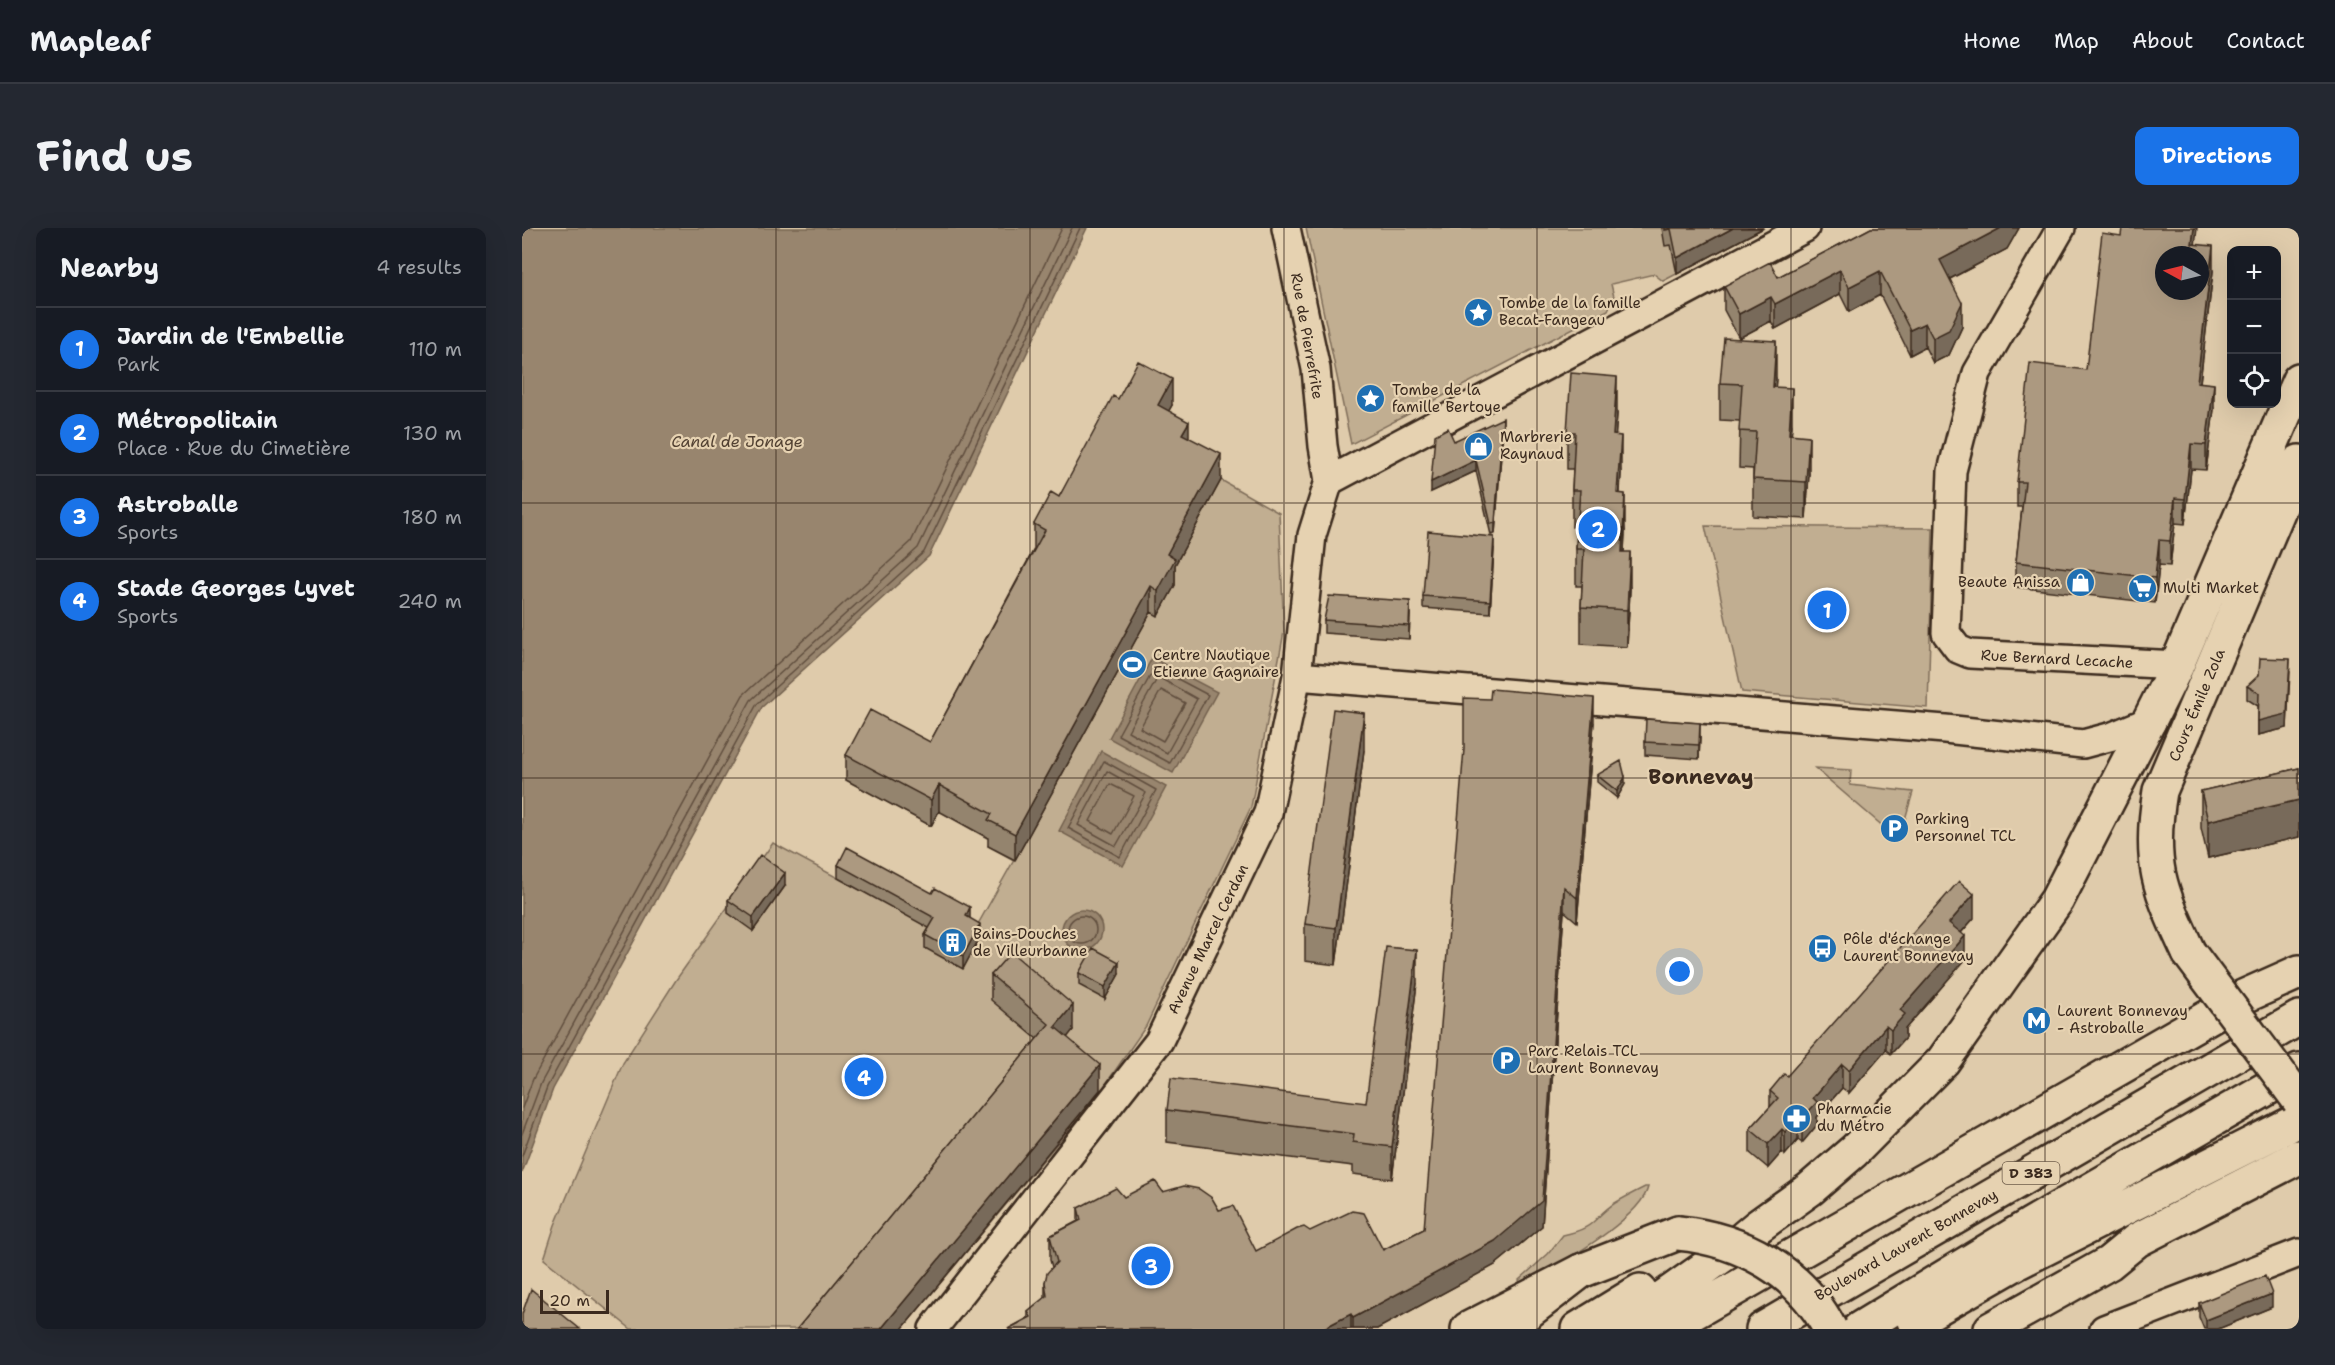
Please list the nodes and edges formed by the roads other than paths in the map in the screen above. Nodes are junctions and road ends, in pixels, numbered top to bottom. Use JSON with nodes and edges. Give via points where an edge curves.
{"nodes":[{"id":1,"x":1286,"y":228,"type":"edge"},
{"id":2,"x":1805,"y":228,"type":"edge"},
{"id":3,"x":2061,"y":228,"type":"edge"},
{"id":4,"x":2299,"y":380,"type":"edge"},
{"id":5,"x":2299,"y":462,"type":"edge"},
{"id":6,"x":1329,"y":481,"type":"junction"},
{"id":7,"x":2177,"y":665,"type":"junction"},
{"id":8,"x":1297,"y":676,"type":"junction"},
{"id":9,"x":2150,"y":721,"type":"junction"},
{"id":10,"x":2299,"y":972,"type":"edge"},
{"id":11,"x":2299,"y":1018,"type":"edge"},
{"id":12,"x":2299,"y":1070,"type":"edge"},
{"id":13,"x":2299,"y":1100,"type":"edge"},
{"id":14,"x":2299,"y":1120,"type":"edge"},
{"id":15,"x":2299,"y":1157,"type":"edge"},
{"id":16,"x":2299,"y":1180,"type":"edge"},
{"id":17,"x":1757,"y":1227,"type":"junction"},
{"id":18,"x":2299,"y":1253,"type":"edge"},
{"id":19,"x":2109,"y":1263,"type":"junction"},
{"id":20,"x":1581,"y":1271,"type":"junction"},
{"id":21,"x":933,"y":1329,"type":"edge"},
{"id":22,"x":1468,"y":1329,"type":"edge"},
{"id":23,"x":1506,"y":1329,"type":"edge"},
{"id":24,"x":1578,"y":1329,"type":"edge"},
{"id":25,"x":1619,"y":1329,"type":"edge"},
{"id":26,"x":1665,"y":1329,"type":"edge"},
{"id":27,"x":1763,"y":1329,"type":"edge"},
{"id":28,"x":1830,"y":1329,"type":"edge"},
{"id":29,"x":1859,"y":1329,"type":"edge"},
{"id":30,"x":1900,"y":1329,"type":"edge"},
{"id":31,"x":1991,"y":1329,"type":"edge"},
{"id":32,"x":2104,"y":1329,"type":"edge"}],
"edges":[{"from":1,"to":6,"type":"street","name":"Rue de Pierrefrite","via":[[1316,369]]},
{"from":2,"to":6,"type":"street"},
{"from":3,"to":7,"type":"street","name":"Rue Bernard Lecache","via":[[1977,373],[1952,471],[1946,633],[1958,649],[1970,654]]},
{"from":4,"to":7,"type":"main road"},
{"from":5,"to":13,"type":"main road","name":"Cours Émile Zola","bridge":true,"via":[[2160,791],[2154,826],[2162,897],[2189,953]]},
{"from":6,"to":8,"type":"street","name":"Avenue Marcel Cerdan","via":[[1312,535]]},
{"from":7,"to":9,"type":"main road"},
{"from":8,"to":9,"type":"street","via":[[1945,729],[2083,744]]},
{"from":8,"to":21,"type":"street","name":"Avenue Marcel Cerdan","via":[[1268,813],[1159,1041]]},
{"from":9,"to":17,"type":"main road","via":[[2057,900],[1943,1061],[1854,1151]]},
{"from":10,"to":26,"type":"main road","via":[[2245,996]]},
{"from":11,"to":27,"type":"main road","name":"Boulevard Laurent Bonnevay","number":"D 383"},
{"from":12,"to":29,"type":"main road","number":"D 383"},
{"from":14,"to":30,"type":"main road","via":[[2018,1262]]},
{"from":15,"to":19,"type":"main road","via":[[2137,1240]]},
{"from":16,"to":19,"type":"main road","via":[[2147,1252]]},
{"from":17,"to":24,"type":"main road","via":[[1714,1244]]},
{"from":17,"to":25,"type":"main road"},
{"from":18,"to":32,"type":"street"},
{"from":19,"to":31,"type":"main road"},
{"from":20,"to":22,"type":"main road"},
{"from":20,"to":23,"type":"main road"},
{"from":20,"to":28,"type":"main road","bridge":true,"via":[[1678,1233],[1701,1235],[1726,1242],[1771,1264],[1806,1293]]}]}
